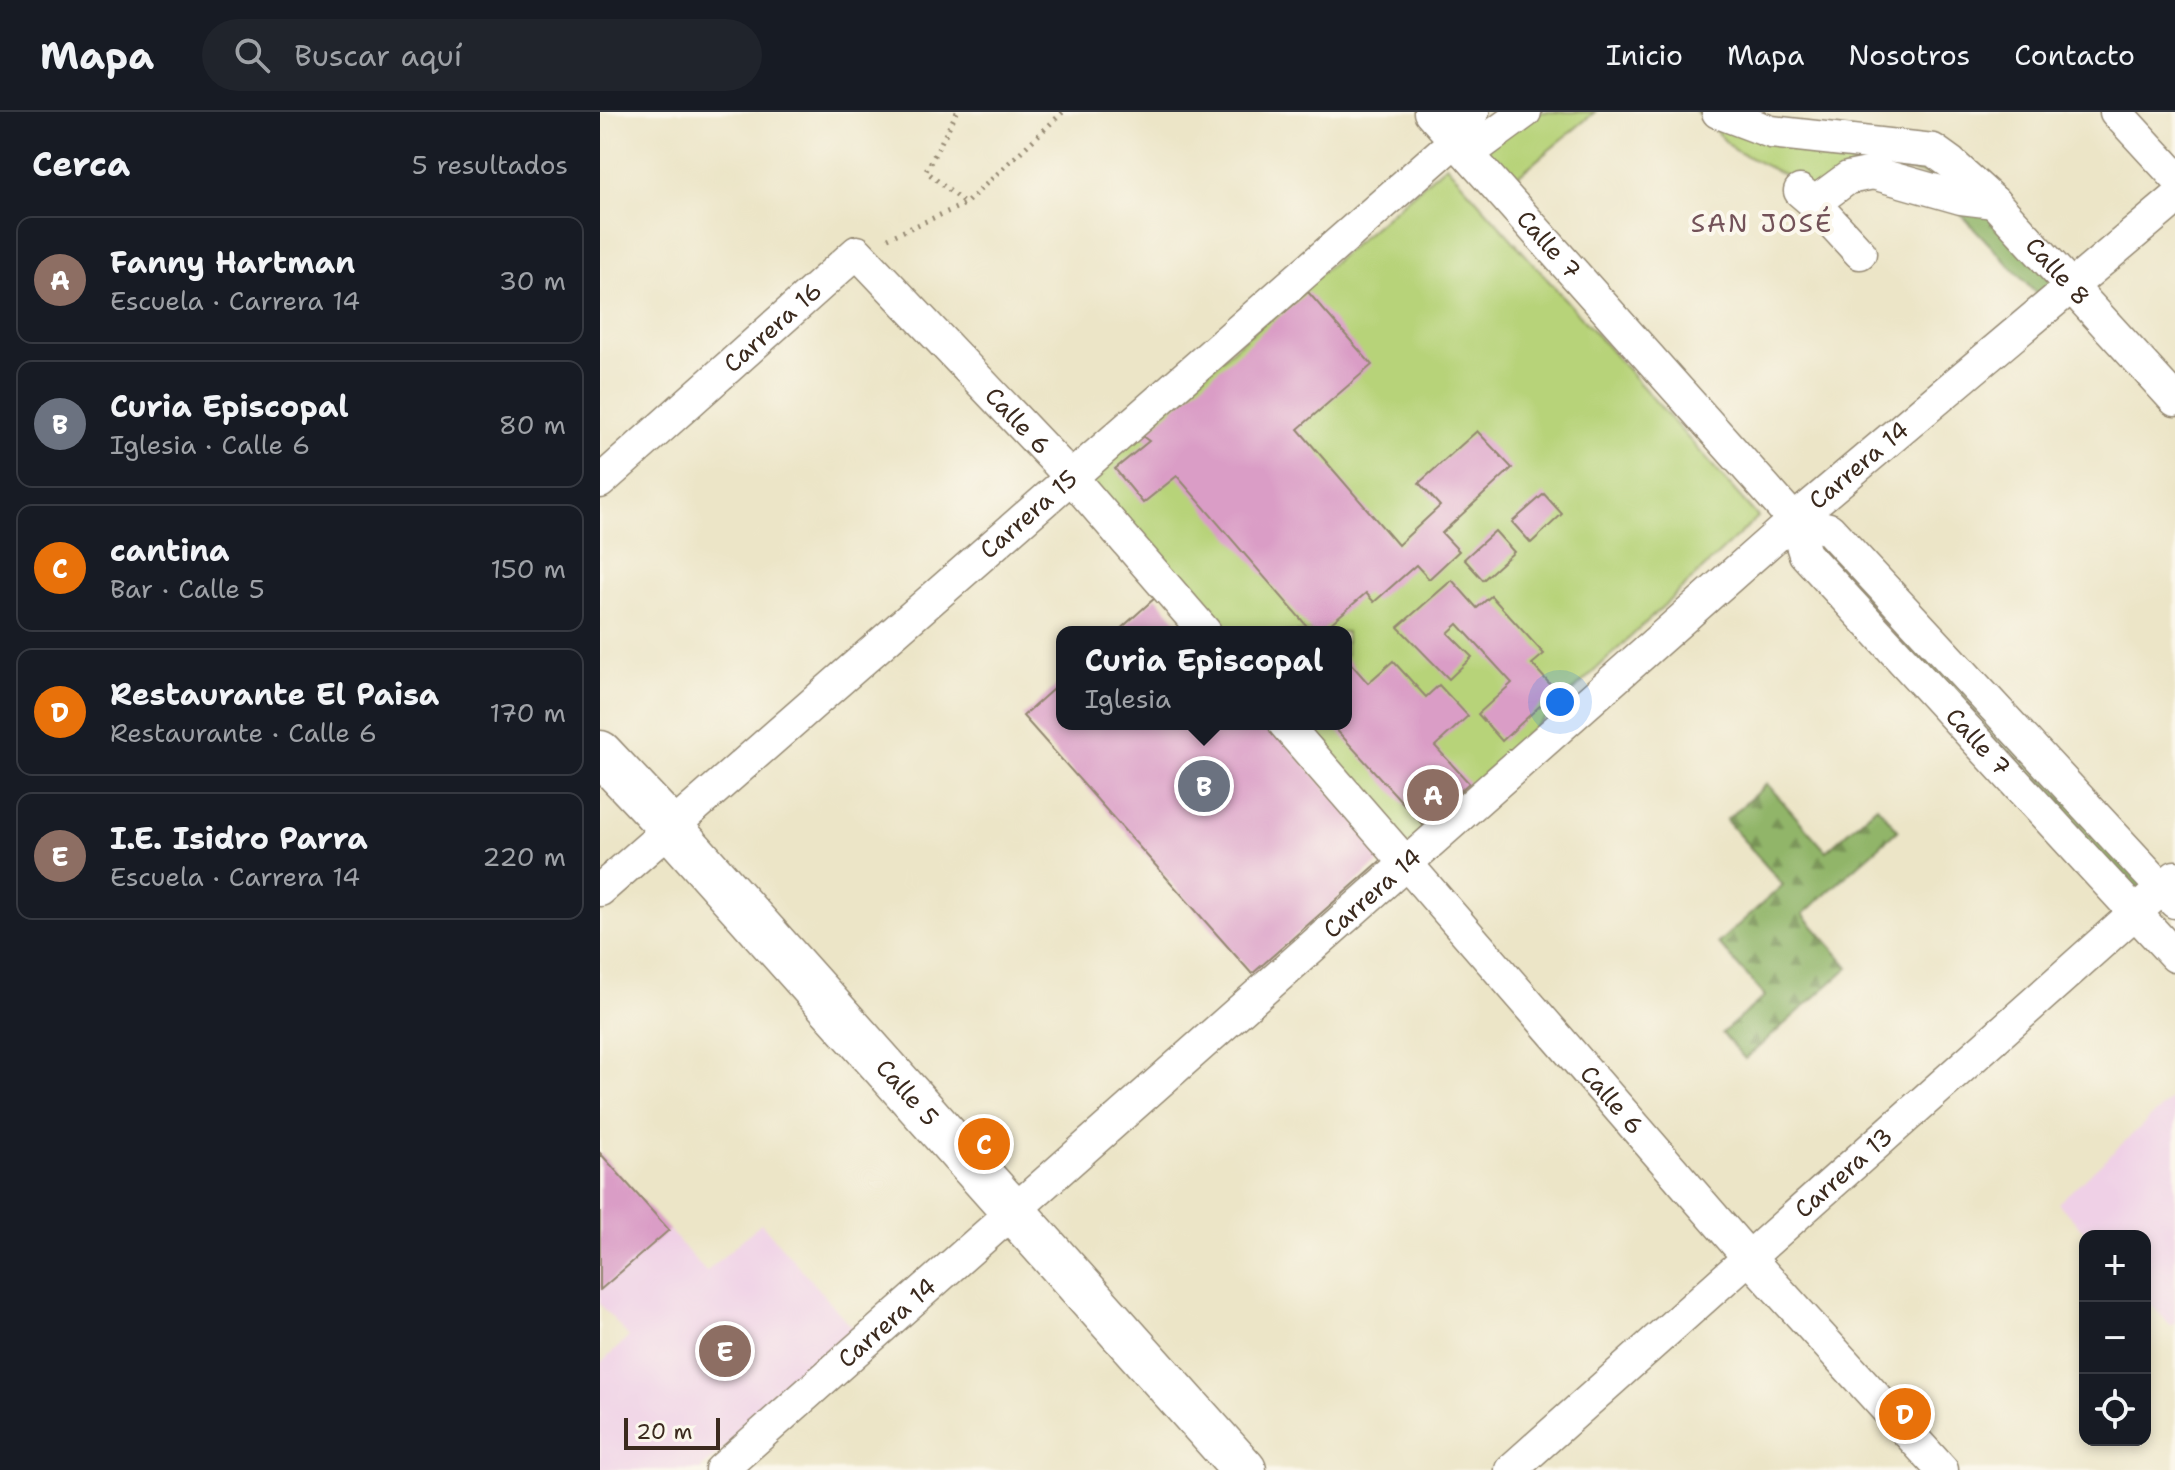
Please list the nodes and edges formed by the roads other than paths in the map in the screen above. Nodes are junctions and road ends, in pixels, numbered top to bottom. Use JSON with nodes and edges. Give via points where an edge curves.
{"nodes":[{"id":1,"x":1525,"y":112,"type":"edge"},
{"id":2,"x":1718,"y":112,"type":"edge"},
{"id":3,"x":2116,"y":112,"type":"edge"},
{"id":4,"x":1455,"y":129,"type":"edge"},
{"id":5,"x":2175,"y":176,"type":"edge"},
{"id":6,"x":2175,"y":199,"type":"edge"},
{"id":7,"x":1994,"y":202,"type":"junction"},
{"id":8,"x":857,"y":252,"type":"joint"},
{"id":9,"x":1860,"y":253,"type":"dead end"},
{"id":10,"x":2072,"y":285,"type":"junction"},
{"id":11,"x":2175,"y":400,"type":"edge"},
{"id":12,"x":1070,"y":476,"type":"junction"},
{"id":13,"x":600,"y":482,"type":"edge"},
{"id":14,"x":1794,"y":520,"type":"junction"},
{"id":15,"x":1200,"y":626,"type":"edge"},
{"id":16,"x":1290,"y":730,"type":"edge"},
{"id":17,"x":600,"y":753,"type":"edge"},
{"id":18,"x":670,"y":827,"type":"junction"},
{"id":19,"x":1405,"y":862,"type":"junction"},
{"id":20,"x":2171,"y":889,"type":"edge"},
{"id":21,"x":600,"y":890,"type":"edge"},
{"id":22,"x":2135,"y":911,"type":"junction"},
{"id":23,"x":2175,"y":956,"type":"edge"},
{"id":24,"x":1014,"y":1211,"type":"junction"},
{"id":25,"x":1749,"y":1258,"type":"junction"},
{"id":26,"x":721,"y":1470,"type":"edge"},
{"id":27,"x":1244,"y":1470,"type":"edge"},
{"id":28,"x":1511,"y":1470,"type":"edge"},
{"id":29,"x":1942,"y":1470,"type":"edge"}],
"edges":[{"from":1,"to":4,"type":"street","name":"Carrera 15"},
{"from":2,"to":7,"type":"street","name":"Calle 8","via":[[1771,132],[1933,150]]},
{"from":3,"to":5,"type":"street"},
{"from":4,"to":12,"type":"street","name":"Carrera 15"},
{"from":4,"to":14,"type":"street","name":"Calle 7"},
{"from":6,"to":10,"type":"street","name":"Carrera 14"},
{"from":7,"to":9,"type":"street","via":[[1873,173],[1805,196]]},
{"from":7,"to":10,"type":"street","name":"Calle 8"},
{"from":8,"to":12,"type":"street","name":"Calle 6"},
{"from":8,"to":13,"type":"street","name":"Carrera 16"},
{"from":10,"to":11,"type":"street","name":"Calle 8"},
{"from":10,"to":14,"type":"street","name":"Carrera 14"},
{"from":12,"to":15,"type":"street","name":"Calle 6"},
{"from":12,"to":18,"type":"street","name":"Carrera 15"},
{"from":14,"to":19,"type":"street","name":"Carrera 14"},
{"from":14,"to":20,"type":"street","name":"Calle 7","via":[[1829,529]]},
{"from":14,"to":22,"type":"street","name":"Calle 7","via":[[1805,554]]},
{"from":16,"to":19,"type":"street","name":"Calle 6"},
{"from":17,"to":18,"type":"main road","name":"Calle 5"},
{"from":18,"to":21,"type":"street","name":"Carrera 15"},
{"from":18,"to":24,"type":"main road","name":"Calle 5"},
{"from":19,"to":24,"type":"street","name":"Carrera 14"},
{"from":19,"to":25,"type":"street","name":"Calle 6"},
{"from":20,"to":22,"type":"street","name":"Carrera 13"},
{"from":22,"to":23,"type":"street","name":"Calle 7"},
{"from":22,"to":25,"type":"street","name":"Carrera 13"},
{"from":24,"to":26,"type":"street","name":"Carrera 14"},
{"from":24,"to":27,"type":"main road","name":"Calle 5"},
{"from":25,"to":28,"type":"street","name":"Carrera 13"},
{"from":25,"to":29,"type":"street","name":"Calle 6"}]}
